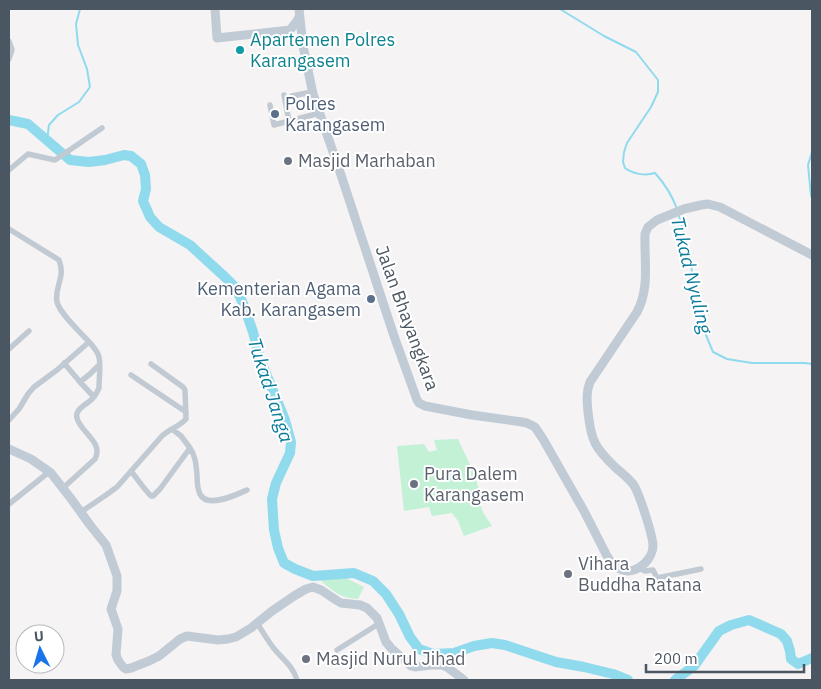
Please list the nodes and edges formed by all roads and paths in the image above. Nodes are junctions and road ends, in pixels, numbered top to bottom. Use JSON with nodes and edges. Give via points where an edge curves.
{"nodes":[{"id":1,"x":215,"y":9,"type":"edge"},
{"id":2,"x":299,"y":13,"type":"edge"},
{"id":3,"x":290,"y":30,"type":"junction"},
{"id":4,"x":302,"y":35,"type":"junction"},
{"id":5,"x":9,"y":41,"type":"edge"},
{"id":6,"x":10,"y":50,"type":"edge"},
{"id":7,"x":9,"y":59,"type":"edge"},
{"id":8,"x":341,"y":59,"type":"dead end"},
{"id":9,"x":307,"y":68,"type":"junction"},
{"id":10,"x":312,"y":92,"type":"junction"},
{"id":11,"x":284,"y":95,"type":"dead end"},
{"id":12,"x":292,"y":96,"type":"dead end"},
{"id":13,"x":270,"y":105,"type":"dead end"},
{"id":14,"x":320,"y":113,"type":"junction"},
{"id":15,"x":289,"y":121,"type":"junction"},
{"id":16,"x":102,"y":128,"type":"dead end"},
{"id":17,"x":9,"y":170,"type":"edge"},
{"id":18,"x":9,"y":229,"type":"edge"},
{"id":19,"x":812,"y":255,"type":"edge"},
{"id":20,"x":29,"y":331,"type":"dead end"},
{"id":21,"x":89,"y":342,"type":"junction"},
{"id":22,"x":9,"y":349,"type":"edge"},
{"id":23,"x":64,"y":363,"type":"junction"},
{"id":24,"x":99,"y":364,"type":"junction"},
{"id":25,"x":151,"y":364,"type":"dead end"},
{"id":26,"x":131,"y":375,"type":"dead end"},
{"id":27,"x":80,"y":382,"type":"junction"},
{"id":28,"x":94,"y":397,"type":"junction"},
{"id":29,"x":186,"y":412,"type":"junction"},
{"id":30,"x":9,"y":420,"type":"edge"},
{"id":31,"x":172,"y":429,"type":"junction"},
{"id":32,"x":190,"y":448,"type":"junction"},
{"id":33,"x":9,"y":449,"type":"edge"},
{"id":34,"x":131,"y":471,"type":"junction"},
{"id":35,"x":50,"y":472,"type":"junction"},
{"id":36,"x":63,"y":488,"type":"junction"},
{"id":37,"x":247,"y":490,"type":"dead end"},
{"id":38,"x":9,"y":504,"type":"edge"},
{"id":39,"x":81,"y":512,"type":"junction"},
{"id":40,"x":637,"y":568,"type":"junction"},
{"id":41,"x":701,"y":569,"type":"dead end"},
{"id":42,"x":258,"y":623,"type":"junction"},
{"id":43,"x":380,"y":623,"type":"junction"},
{"id":44,"x":337,"y":650,"type":"dead end"},
{"id":45,"x":297,"y":680,"type":"edge"},
{"id":46,"x":464,"y":680,"type":"edge"}],
"edges":[{"from":1,"to":3,"type":"street","via":[[218,38]]},
{"from":2,"to":3,"type":"street"},
{"from":2,"to":4,"type":"street","name":"Jalan Bhayangkara"},
{"from":3,"to":4,"type":"street"},
{"from":4,"to":9,"type":"street","name":"Jalan Bhayangkara"},
{"from":5,"to":6,"type":"street"},
{"from":6,"to":7,"type":"street"},
{"from":8,"to":9,"type":"street"},
{"from":9,"to":10,"type":"street","name":"Jalan Bhayangkara"},
{"from":10,"to":12,"type":"street"},
{"from":10,"to":14,"type":"street","name":"Jalan Bhayangkara"},
{"from":11,"to":15,"type":"street"},
{"from":13,"to":15,"type":"street","via":[[274,125]]},
{"from":14,"to":15,"type":"street"},
{"from":14,"to":40,"type":"street","name":"Jalan Bhayangkara","via":[[418,402],[535,427],[612,564],[622,570]]},
{"from":16,"to":17,"type":"street","via":[[55,160],[28,154]]},
{"from":18,"to":21,"type":"street","via":[[59,260],[62,278],[57,303]]},
{"from":19,"to":40,"type":"street","via":[[720,207],[708,204],[684,209],[656,220],[648,227],[645,234],[645,291],[640,306],[590,382],[586,398],[593,440],[600,452],[634,486],[651,532],[652,551],[648,560]]},
{"from":20,"to":22,"type":"street"},
{"from":21,"to":23,"type":"street"},
{"from":21,"to":24,"type":"street","via":[[98,354]]},
{"from":23,"to":27,"type":"street"},
{"from":23,"to":30,"type":"street","via":[[34,387]]},
{"from":24,"to":27,"type":"street"},
{"from":24,"to":28,"type":"street","via":[[99,388]]},
{"from":25,"to":29,"type":"street","via":[[183,387]]},
{"from":26,"to":29,"type":"street"},
{"from":27,"to":28,"type":"street"},
{"from":28,"to":36,"type":"street","via":[[76,415],[94,442],[97,456]]},
{"from":29,"to":31,"type":"street","via":[[185,421]]},
{"from":31,"to":32,"type":"street"},
{"from":31,"to":34,"type":"street"},
{"from":32,"to":34,"type":"street","via":[[153,496]]},
{"from":32,"to":37,"type":"street","via":[[196,460],[199,491],[204,498],[221,500]]},
{"from":33,"to":35,"type":"street"},
{"from":34,"to":39,"type":"street","via":[[117,487]]},
{"from":35,"to":36,"type":"street"},
{"from":35,"to":38,"type":"street"},
{"from":36,"to":39,"type":"street"},
{"from":39,"to":42,"type":"street","via":[[106,545],[115,568],[118,585],[111,610],[118,629],[116,655],[126,669],[159,656],[183,638],[228,639]]},
{"from":40,"to":41,"type":"street","via":[[653,570],[657,578]]},
{"from":42,"to":43,"type":"street","via":[[288,600],[313,587],[341,603],[365,607]]},
{"from":42,"to":45,"type":"street","via":[[276,651],[293,669]]},
{"from":43,"to":44,"type":"street"},
{"from":43,"to":46,"type":"street","via":[[386,642],[411,666],[442,665]]}]}
